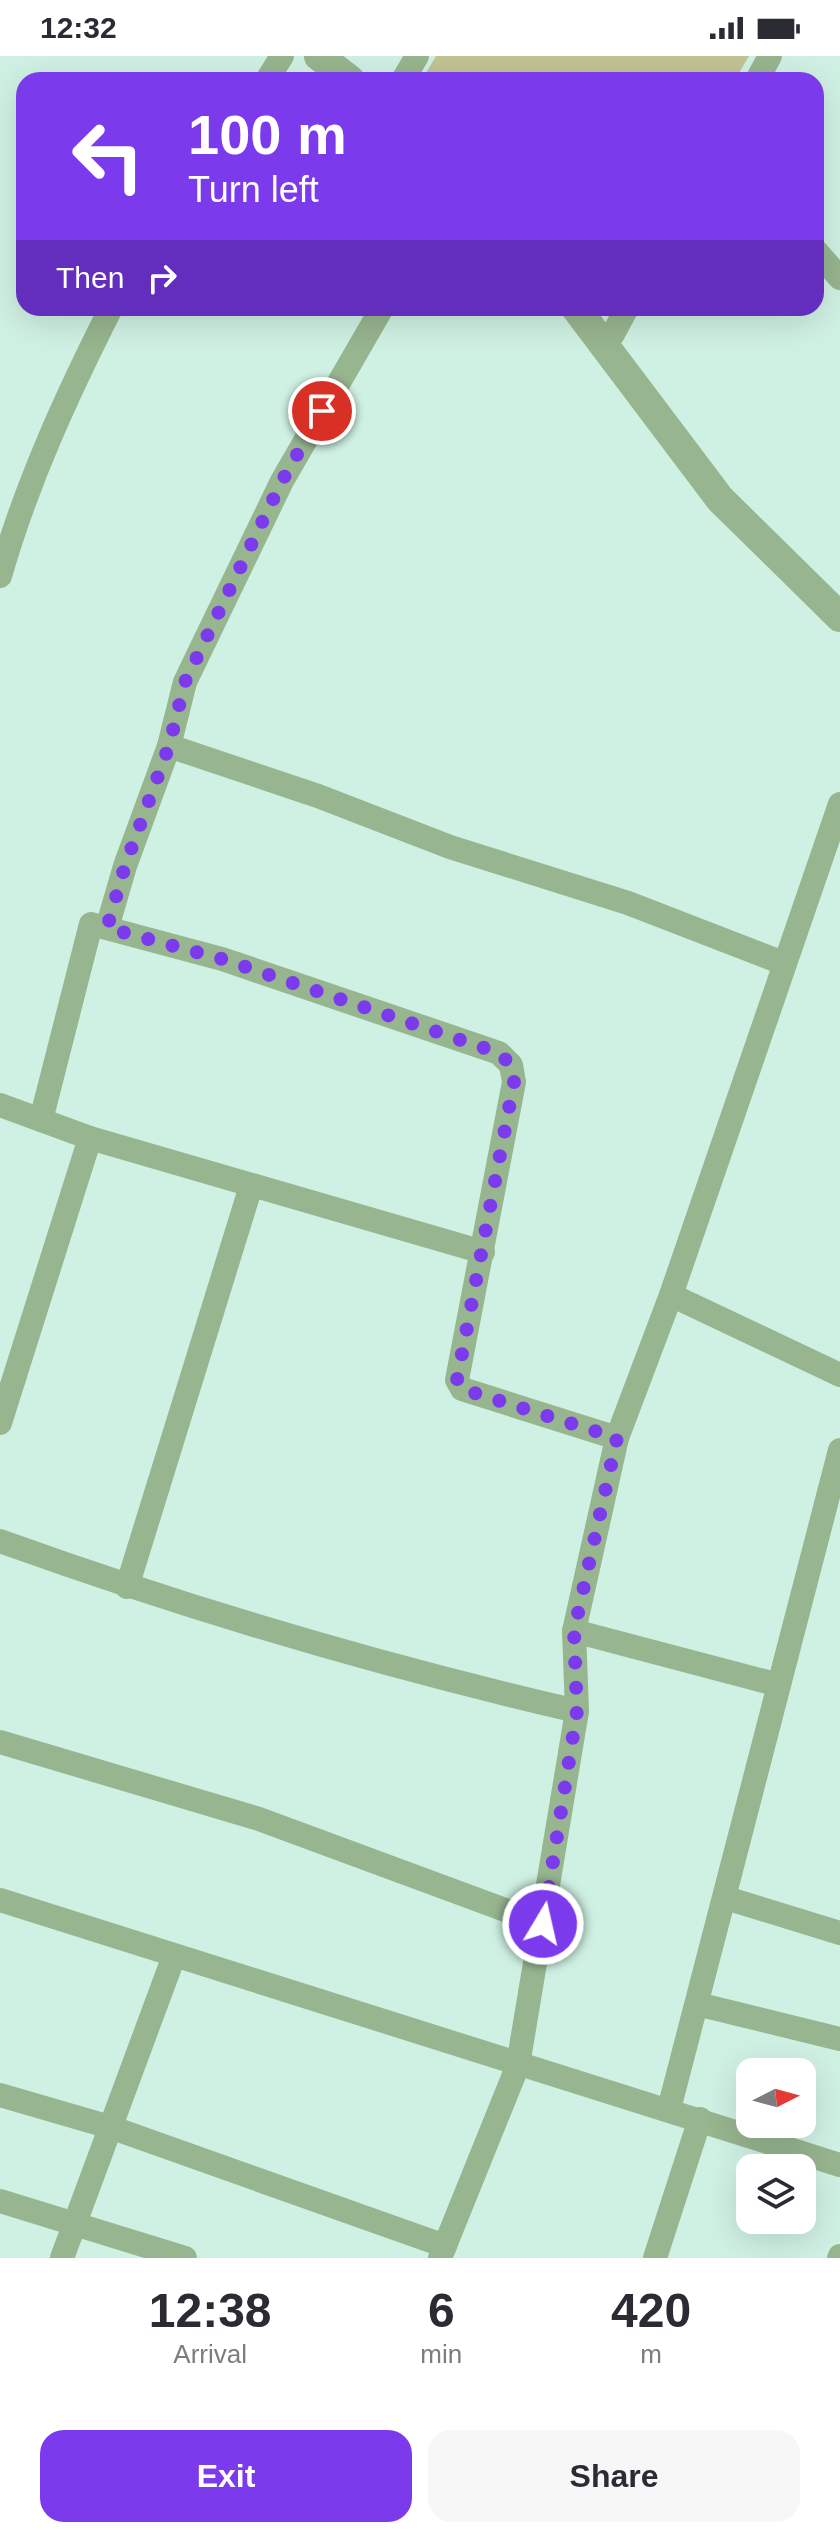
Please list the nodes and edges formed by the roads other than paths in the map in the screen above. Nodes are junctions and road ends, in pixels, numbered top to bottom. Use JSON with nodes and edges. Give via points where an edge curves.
{"nodes":[{"id":1,"x":319,"y":56,"type":"edge"},
{"id":2,"x":340,"y":72,"type":"edge"},
{"id":3,"x":824,"y":260,"type":"edge"},
{"id":4,"x":840,"y":278,"type":"edge"},
{"id":5,"x":107,"y":316,"type":"edge"},
{"id":6,"x":377,"y":316,"type":"edge"},
{"id":7,"x":582,"y":316,"type":"edge"},
{"id":8,"x":623,"y":316,"type":"edge"},
{"id":9,"x":613,"y":334,"type":"dead end"},
{"id":10,"x":0,"y":576,"type":"edge"},
{"id":11,"x":840,"y":617,"type":"edge"},
{"id":12,"x":169,"y":746,"type":"junction"},
{"id":13,"x":840,"y":804,"type":"edge"},
{"id":14,"x":107,"y":928,"type":"junction"},
{"id":15,"x":783,"y":963,"type":"junction"},
{"id":16,"x":0,"y":1105,"type":"edge"},
{"id":17,"x":41,"y":1120,"type":"junction"},
{"id":18,"x":90,"y":1138,"type":"junction"},
{"id":19,"x":251,"y":1186,"type":"junction"},
{"id":20,"x":483,"y":1252,"type":"junction"},
{"id":21,"x":671,"y":1295,"type":"junction"},
{"id":22,"x":840,"y":1375,"type":"edge"},
{"id":23,"x":0,"y":1423,"type":"edge"},
{"id":24,"x":617,"y":1438,"type":"junction"},
{"id":25,"x":840,"y":1450,"type":"edge"},
{"id":26,"x":0,"y":1541,"type":"edge"},
{"id":27,"x":127,"y":1587,"type":"junction"},
{"id":28,"x":574,"y":1631,"type":"junction"},
{"id":29,"x":779,"y":1685,"type":"junction"},
{"id":30,"x":577,"y":1711,"type":"junction"},
{"id":31,"x":0,"y":1742,"type":"edge"},
{"id":32,"x":726,"y":1898,"type":"junction"},
{"id":33,"x":0,"y":1900,"type":"edge"},
{"id":34,"x":543,"y":1924,"type":"junction"},
{"id":35,"x":840,"y":1933,"type":"edge"},
{"id":36,"x":174,"y":1956,"type":"junction"},
{"id":37,"x":697,"y":2004,"type":"junction"},
{"id":38,"x":840,"y":2039,"type":"edge"},
{"id":39,"x":518,"y":2065,"type":"junction"},
{"id":40,"x":0,"y":2095,"type":"edge"},
{"id":41,"x":669,"y":2109,"type":"junction"},
{"id":42,"x":700,"y":2119,"type":"junction"},
{"id":43,"x":110,"y":2127,"type":"junction"},
{"id":44,"x":840,"y":2165,"type":"edge"},
{"id":45,"x":0,"y":2201,"type":"edge"},
{"id":46,"x":75,"y":2223,"type":"junction"},
{"id":47,"x":442,"y":2252,"type":"edge"},
{"id":48,"x":62,"y":2258,"type":"edge"},
{"id":49,"x":185,"y":2258,"type":"edge"},
{"id":50,"x":655,"y":2258,"type":"edge"}],
"edges":[{"from":1,"to":2,"type":"street"},
{"from":3,"to":4,"type":"street"},
{"from":5,"to":10,"type":"street","via":[[62,406],[17,517]]},
{"from":6,"to":12,"type":"street","via":[[282,481],[185,682]]},
{"from":7,"to":11,"type":"street","via":[[720,499]]},
{"from":8,"to":9,"type":"street"},
{"from":12,"to":14,"type":"street"},
{"from":12,"to":15,"type":"street","via":[[450,847],[628,903]]},
{"from":13,"to":15,"type":"street"},
{"from":14,"to":17,"type":"street","via":[[91,924]]},
{"from":14,"to":20,"type":"street","via":[[222,959],[499,1053],[511,1065],[514,1082]]},
{"from":15,"to":21,"type":"street"},
{"from":16,"to":17,"type":"street"},
{"from":17,"to":18,"type":"street"},
{"from":18,"to":19,"type":"street"},
{"from":18,"to":23,"type":"street"},
{"from":19,"to":20,"type":"street"},
{"from":19,"to":27,"type":"street"},
{"from":20,"to":24,"type":"street","via":[[458,1367],[462,1389]]},
{"from":21,"to":22,"type":"street"},
{"from":21,"to":24,"type":"street"},
{"from":24,"to":28,"type":"street"},
{"from":25,"to":29,"type":"street"},
{"from":26,"to":27,"type":"street"},
{"from":27,"to":30,"type":"street","via":[[475,1688]]},
{"from":28,"to":29,"type":"street"},
{"from":28,"to":30,"type":"street"},
{"from":29,"to":32,"type":"street"},
{"from":30,"to":34,"type":"street"},
{"from":31,"to":34,"type":"street","via":[[259,1819]]},
{"from":32,"to":35,"type":"street"},
{"from":32,"to":37,"type":"street"},
{"from":33,"to":36,"type":"street"},
{"from":34,"to":39,"type":"street"},
{"from":36,"to":39,"type":"street"},
{"from":36,"to":43,"type":"street"},
{"from":37,"to":38,"type":"street"},
{"from":37,"to":41,"type":"street"},
{"from":39,"to":41,"type":"street"},
{"from":39,"to":47,"type":"street"},
{"from":40,"to":43,"type":"street"},
{"from":41,"to":42,"type":"street"},
{"from":42,"to":44,"type":"street"},
{"from":42,"to":50,"type":"street"},
{"from":43,"to":46,"type":"street"},
{"from":43,"to":47,"type":"street"},
{"from":45,"to":46,"type":"street"},
{"from":46,"to":48,"type":"street"},
{"from":46,"to":49,"type":"street"}]}
